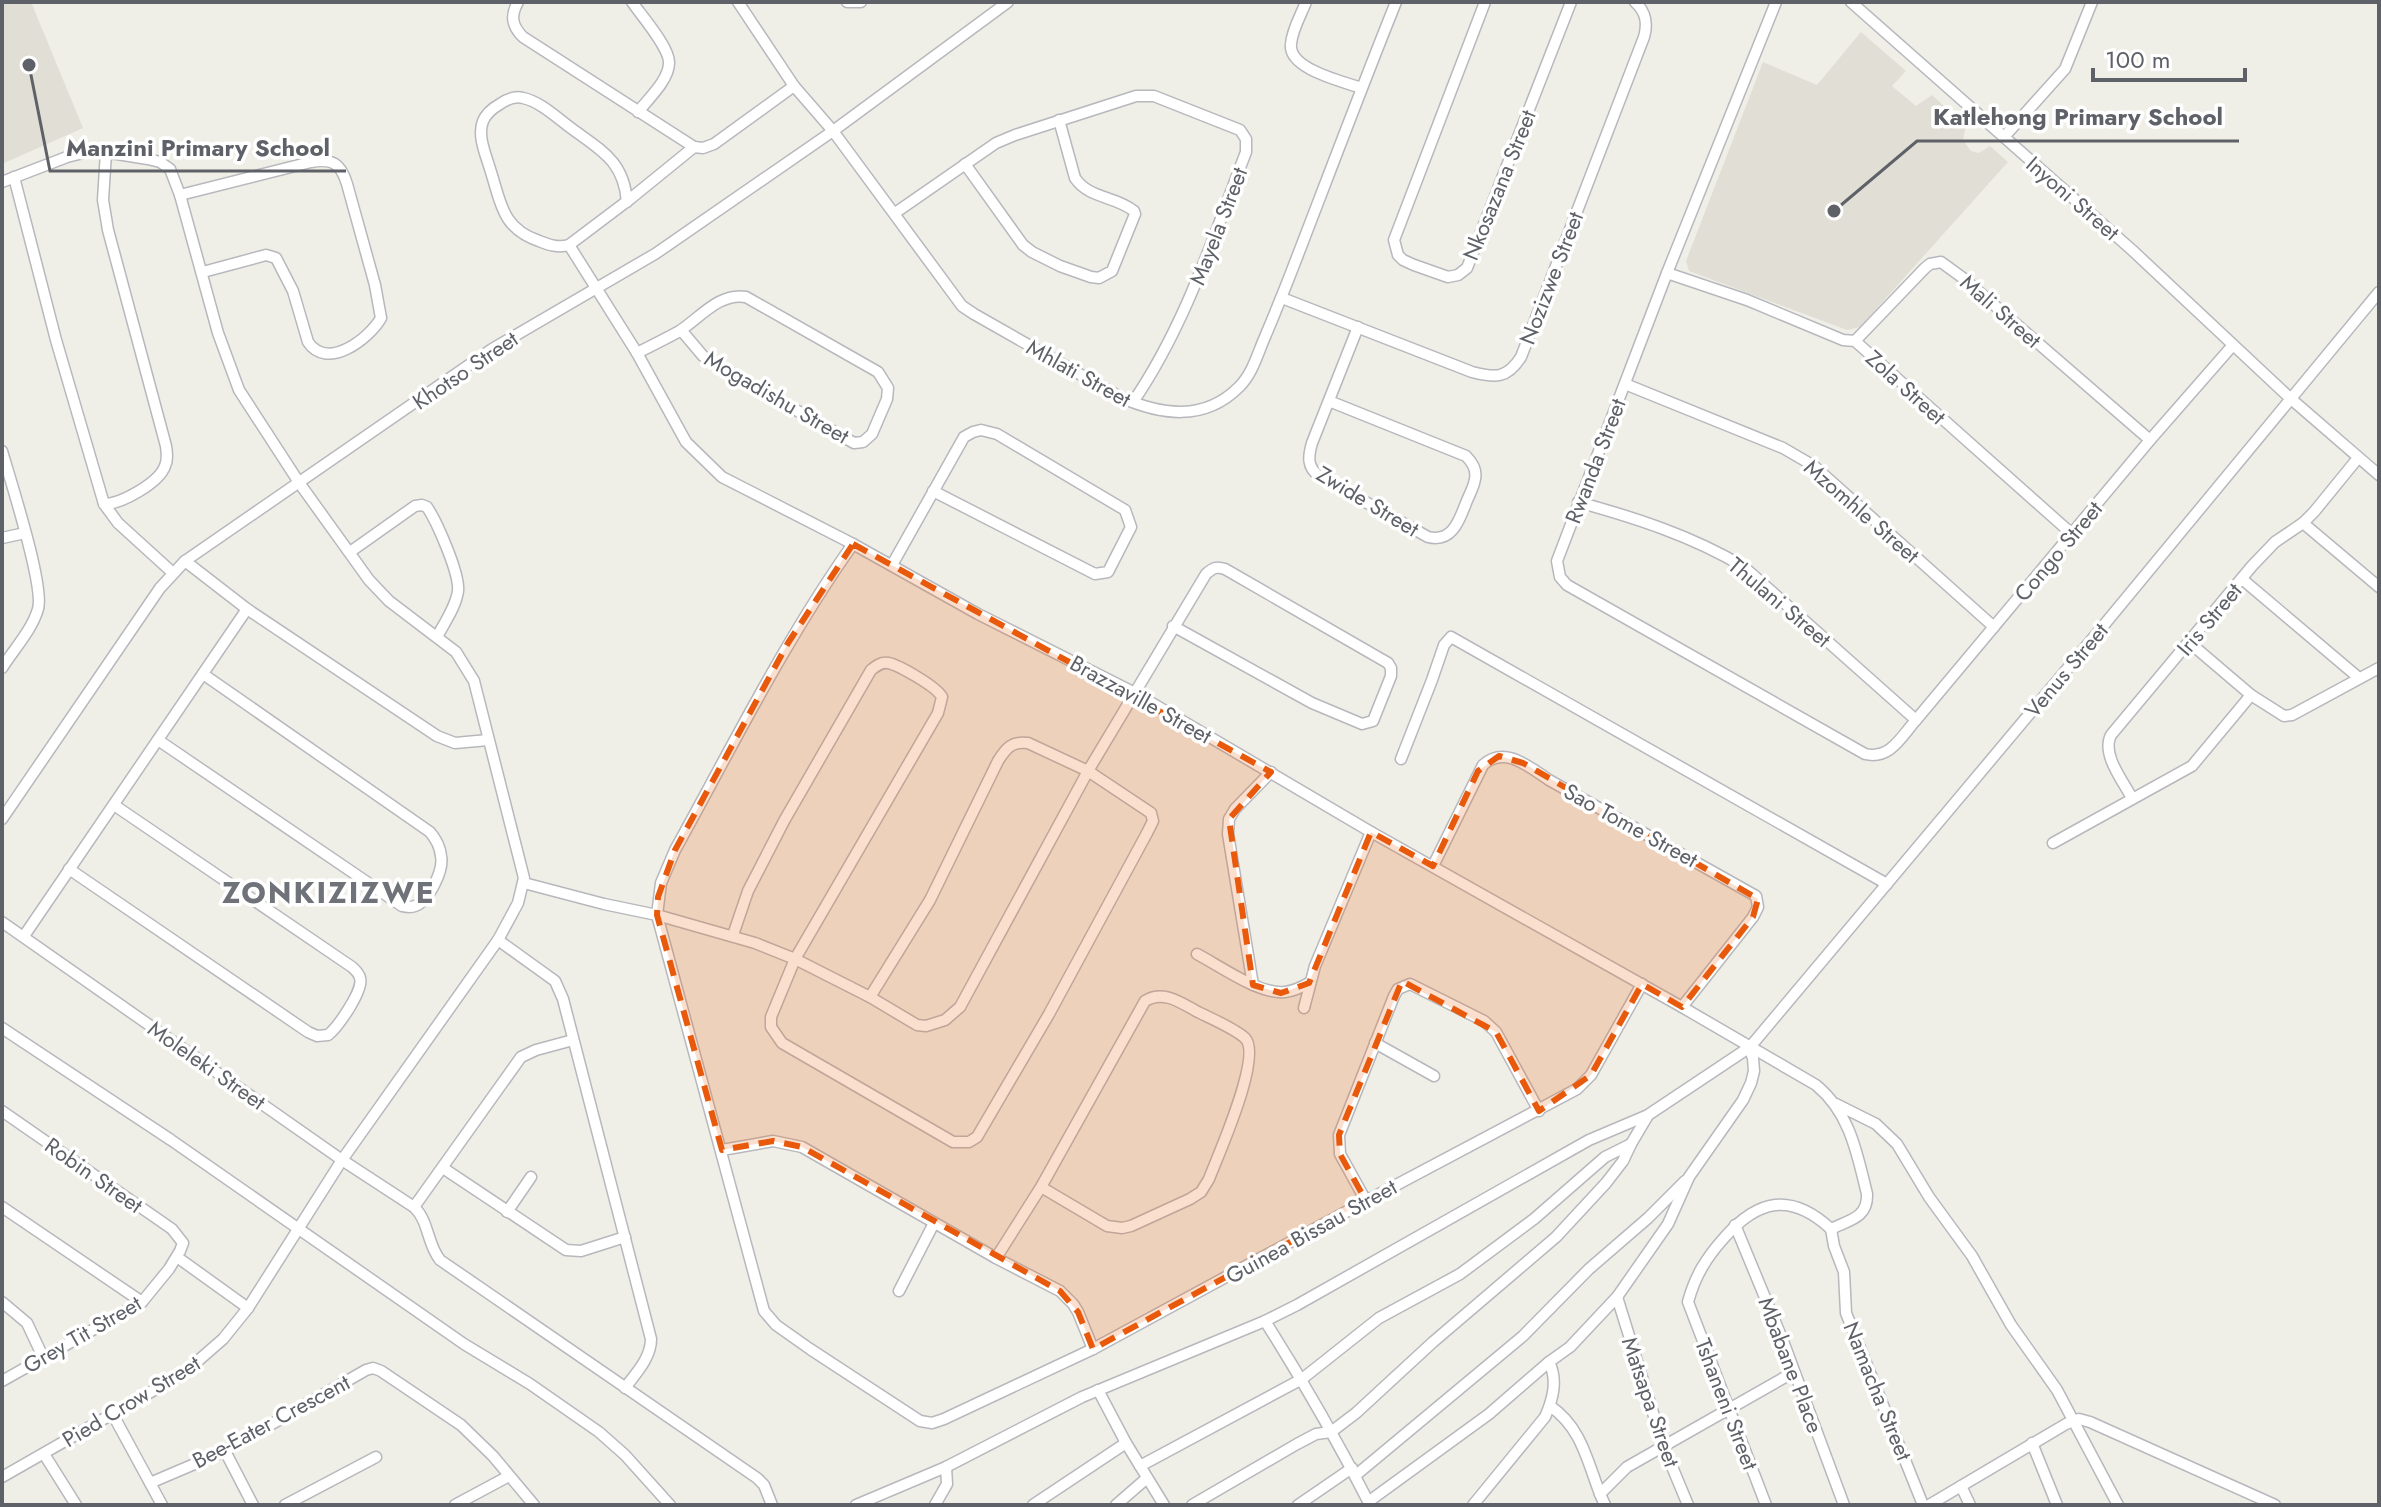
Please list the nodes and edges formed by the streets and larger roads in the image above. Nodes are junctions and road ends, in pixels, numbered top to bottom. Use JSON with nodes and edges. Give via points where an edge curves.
{"nodes":[{"id":1,"x":518,"y":2,"type":"edge"},
{"id":2,"x":632,"y":2,"type":"edge"},
{"id":3,"x":738,"y":2,"type":"edge"},
{"id":4,"x":847,"y":2,"type":"edge"},
{"id":5,"x":861,"y":2,"type":"edge"},
{"id":6,"x":1008,"y":2,"type":"edge"},
{"id":7,"x":1306,"y":2,"type":"edge"},
{"id":8,"x":1396,"y":2,"type":"edge"},
{"id":9,"x":1485,"y":2,"type":"edge"},
{"id":10,"x":1571,"y":2,"type":"edge"},
{"id":11,"x":1635,"y":2,"type":"edge"},
{"id":12,"x":1776,"y":2,"type":"edge"},
{"id":13,"x":1851,"y":2,"type":"edge"},
{"id":14,"x":2092,"y":2,"type":"edge"},
{"id":15,"x":794,"y":86,"type":"junction"},
{"id":16,"x":1361,"y":88,"type":"junction"},
{"id":17,"x":638,"y":112,"type":"junction"},
{"id":18,"x":1059,"y":120,"type":"junction"},
{"id":19,"x":833,"y":131,"type":"junction"},
{"id":20,"x":2004,"y":137,"type":"junction"},
{"id":21,"x":694,"y":147,"type":"junction"},
{"id":22,"x":106,"y":152,"type":"junction"},
{"id":23,"x":965,"y":164,"type":"junction"},
{"id":24,"x":14,"y":177,"type":"junction"},
{"id":25,"x":2,"y":182,"type":"edge"},
{"id":26,"x":180,"y":195,"type":"junction"},
{"id":27,"x":627,"y":202,"type":"junction"},
{"id":28,"x":895,"y":213,"type":"junction"},
{"id":29,"x":569,"y":245,"type":"junction"},
{"id":30,"x":203,"y":272,"type":"junction"},
{"id":31,"x":1667,"y":273,"type":"junction"},
{"id":32,"x":597,"y":289,"type":"junction"},
{"id":33,"x":2379,"y":292,"type":"edge"},
{"id":34,"x":1282,"y":298,"type":"junction"},
{"id":35,"x":1358,"y":327,"type":"junction"},
{"id":36,"x":681,"y":330,"type":"junction"},
{"id":37,"x":1855,"y":341,"type":"junction"},
{"id":38,"x":2233,"y":345,"type":"junction"},
{"id":39,"x":637,"y":353,"type":"junction"},
{"id":40,"x":1625,"y":384,"type":"junction"},
{"id":41,"x":2290,"y":398,"type":"junction"},
{"id":42,"x":1329,"y":401,"type":"junction"},
{"id":43,"x":1133,"y":402,"type":"junction"},
{"id":44,"x":2150,"y":440,"type":"junction"},
{"id":45,"x":2,"y":451,"type":"edge"},
{"id":46,"x":2358,"y":458,"type":"junction"},
{"id":47,"x":2379,"y":475,"type":"edge"},
{"id":48,"x":300,"y":484,"type":"junction"},
{"id":49,"x":933,"y":491,"type":"junction"},
{"id":50,"x":1578,"y":502,"type":"junction"},
{"id":51,"x":104,"y":504,"type":"junction"},
{"id":52,"x":2303,"y":523,"type":"junction"},
{"id":53,"x":25,"y":533,"type":"junction"},
{"id":54,"x":2072,"y":534,"type":"junction"},
{"id":55,"x":2,"y":538,"type":"edge"},
{"id":56,"x":853,"y":544,"type":"junction"},
{"id":57,"x":350,"y":552,"type":"junction"},
{"id":58,"x":185,"y":561,"type":"junction"},
{"id":59,"x":892,"y":565,"type":"junction"},
{"id":60,"x":173,"y":573,"type":"junction"},
{"id":61,"x":2242,"y":579,"type":"junction"},
{"id":62,"x":2379,"y":587,"type":"edge"},
{"id":63,"x":247,"y":609,"type":"junction"},
{"id":64,"x":1173,"y":626,"type":"junction"},
{"id":65,"x":1994,"y":627,"type":"junction"},
{"id":66,"x":437,"y":637,"type":"junction"},
{"id":67,"x":2190,"y":643,"type":"junction"},
{"id":68,"x":2,"y":668,"type":"edge"},
{"id":69,"x":2379,"y":668,"type":"edge"},
{"id":70,"x":203,"y":674,"type":"junction"},
{"id":71,"x":2359,"y":678,"type":"junction"},
{"id":72,"x":1135,"y":693,"type":"junction"},
{"id":73,"x":2251,"y":695,"type":"junction"},
{"id":74,"x":1916,"y":720,"type":"junction"},
{"id":75,"x":158,"y":740,"type":"junction"},
{"id":76,"x":488,"y":740,"type":"junction"},
{"id":77,"x":1881,"y":755,"type":"joint"},
{"id":78,"x":1401,"y":759,"type":"dead end"},
{"id":79,"x":1088,"y":771,"type":"junction"},
{"id":80,"x":1271,"y":772,"type":"junction"},
{"id":81,"x":2132,"y":798,"type":"junction"},
{"id":82,"x":114,"y":805,"type":"junction"},
{"id":83,"x":2,"y":819,"type":"edge"},
{"id":84,"x":1371,"y":832,"type":"junction"},
{"id":85,"x":2053,"y":843,"type":"dead end"},
{"id":86,"x":1433,"y":866,"type":"junction"},
{"id":87,"x":69,"y":869,"type":"junction"},
{"id":88,"x":524,"y":883,"type":"junction"},
{"id":89,"x":1887,"y":884,"type":"junction"},
{"id":90,"x":657,"y":915,"type":"junction"},
{"id":91,"x":2,"y":922,"type":"edge"},
{"id":92,"x":733,"y":935,"type":"junction"},
{"id":93,"x":24,"y":936,"type":"junction"},
{"id":94,"x":498,"y":940,"type":"junction"},
{"id":95,"x":1197,"y":954,"type":"dead end"},
{"id":96,"x":795,"y":959,"type":"junction"},
{"id":97,"x":1309,"y":983,"type":"junction"},
{"id":98,"x":1642,"y":984,"type":"junction"},
{"id":99,"x":1253,"y":985,"type":"junction"},
{"id":100,"x":870,"y":997,"type":"junction"},
{"id":101,"x":1682,"y":1007,"type":"junction"},
{"id":102,"x":1304,"y":1008,"type":"dead end"},
{"id":103,"x":2,"y":1028,"type":"edge"},
{"id":104,"x":573,"y":1040,"type":"junction"},
{"id":105,"x":1375,"y":1043,"type":"junction"},
{"id":106,"x":1750,"y":1047,"type":"junction"},
{"id":107,"x":1434,"y":1076,"type":"dead end"},
{"id":108,"x":1835,"y":1103,"type":"junction"},
{"id":109,"x":2,"y":1111,"type":"edge"},
{"id":110,"x":1539,"y":1111,"type":"junction"},
{"id":111,"x":1648,"y":1115,"type":"junction"},
{"id":112,"x":1631,"y":1144,"type":"junction"},
{"id":113,"x":722,"y":1150,"type":"junction"},
{"id":114,"x":342,"y":1160,"type":"junction"},
{"id":115,"x":443,"y":1168,"type":"junction"},
{"id":116,"x":531,"y":1177,"type":"dead end"},
{"id":117,"x":1689,"y":1177,"type":"junction"},
{"id":118,"x":1041,"y":1187,"type":"junction"},
{"id":119,"x":1366,"y":1201,"type":"junction"},
{"id":120,"x":2,"y":1207,"type":"edge"},
{"id":121,"x":414,"y":1207,"type":"junction"},
{"id":122,"x":507,"y":1212,"type":"junction"},
{"id":123,"x":934,"y":1223,"type":"junction"},
{"id":124,"x":1735,"y":1225,"type":"junction"},
{"id":125,"x":298,"y":1228,"type":"junction"},
{"id":126,"x":1831,"y":1229,"type":"junction"},
{"id":127,"x":625,"y":1237,"type":"junction"},
{"id":128,"x":183,"y":1243,"type":"joint"},
{"id":129,"x":177,"y":1257,"type":"junction"},
{"id":130,"x":996,"y":1258,"type":"junction"},
{"id":131,"x":899,"y":1291,"type":"dead end"},
{"id":132,"x":1617,"y":1297,"type":"junction"},
{"id":133,"x":2,"y":1302,"type":"edge"},
{"id":134,"x":142,"y":1302,"type":"junction"},
{"id":135,"x":248,"y":1308,"type":"junction"},
{"id":136,"x":1265,"y":1321,"type":"junction"},
{"id":137,"x":1093,"y":1349,"type":"junction"},
{"id":138,"x":43,"y":1357,"type":"junction"},
{"id":139,"x":1549,"y":1362,"type":"junction"},
{"id":140,"x":1794,"y":1372,"type":"junction"},
{"id":141,"x":1302,"y":1379,"type":"junction"},
{"id":142,"x":2,"y":1381,"type":"edge"},
{"id":143,"x":625,"y":1388,"type":"junction"},
{"id":144,"x":1098,"y":1390,"type":"junction"},
{"id":145,"x":1550,"y":1406,"type":"junction"},
{"id":146,"x":1728,"y":1408,"type":"junction"},
{"id":147,"x":112,"y":1413,"type":"junction"},
{"id":148,"x":2074,"y":1420,"type":"junction"},
{"id":149,"x":1331,"y":1432,"type":"junction"},
{"id":150,"x":1126,"y":1443,"type":"junction"},
{"id":151,"x":2032,"y":1443,"type":"junction"},
{"id":152,"x":1663,"y":1445,"type":"junction"},
{"id":153,"x":225,"y":1451,"type":"junction"},
{"id":154,"x":44,"y":1454,"type":"junction"},
{"id":155,"x":376,"y":1457,"type":"dead end"},
{"id":156,"x":1140,"y":1466,"type":"junction"},
{"id":157,"x":946,"y":1467,"type":"junction"},
{"id":158,"x":1354,"y":1472,"type":"junction"},
{"id":159,"x":509,"y":1476,"type":"junction"},
{"id":160,"x":2,"y":1477,"type":"edge"},
{"id":161,"x":1147,"y":1478,"type":"junction"},
{"id":162,"x":150,"y":1483,"type":"junction"},
{"id":163,"x":1961,"y":1486,"type":"junction"},
{"id":164,"x":1600,"y":1494,"type":"junction"},
{"id":165,"x":1369,"y":1503,"type":"edge"},
{"id":166,"x":76,"y":1505,"type":"edge"},
{"id":167,"x":162,"y":1505,"type":"edge"},
{"id":168,"x":253,"y":1505,"type":"edge"},
{"id":169,"x":285,"y":1505,"type":"edge"},
{"id":170,"x":455,"y":1505,"type":"edge"},
{"id":171,"x":534,"y":1505,"type":"edge"},
{"id":172,"x":670,"y":1505,"type":"edge"},
{"id":173,"x":772,"y":1505,"type":"edge"},
{"id":174,"x":856,"y":1505,"type":"edge"},
{"id":175,"x":935,"y":1505,"type":"edge"},
{"id":176,"x":1033,"y":1505,"type":"edge"},
{"id":177,"x":1116,"y":1505,"type":"edge"},
{"id":178,"x":1164,"y":1505,"type":"edge"},
{"id":179,"x":1192,"y":1505,"type":"edge"},
{"id":180,"x":1298,"y":1505,"type":"edge"},
{"id":181,"x":1473,"y":1505,"type":"edge"},
{"id":182,"x":1605,"y":1505,"type":"edge"},
{"id":183,"x":1688,"y":1505,"type":"edge"},
{"id":184,"x":1766,"y":1505,"type":"edge"},
{"id":185,"x":1844,"y":1505,"type":"edge"},
{"id":186,"x":1926,"y":1505,"type":"edge"},
{"id":187,"x":1970,"y":1505,"type":"edge"},
{"id":188,"x":2057,"y":1505,"type":"edge"},
{"id":189,"x":2118,"y":1505,"type":"edge"},
{"id":190,"x":2275,"y":1505,"type":"edge"}],
"edges":[{"from":1,"to":17,"type":"street","via":[[513,19],[523,37]]},
{"from":2,"to":17,"type":"street","via":[[669,63]]},
{"from":3,"to":15,"type":"street","name":"Mhlati Street"},
{"from":4,"to":5,"type":"street"},
{"from":6,"to":19,"type":"street","name":"Khotso Street"},
{"from":7,"to":16,"type":"street","via":[[1291,41],[1292,53],[1302,66]]},
{"from":8,"to":16,"type":"street","name":"Mhlati Street"},
{"from":9,"to":10,"type":"street","name":"Nkosazana Street","via":[[1394,240],[1403,260],[1448,277],[1467,268]]},
{"from":11,"to":35,"type":"street","name":"Nozizwe Street","via":[[1645,15],[1644,37],[1516,364],[1492,377]]},
{"from":12,"to":31,"type":"street","name":"Rwanda Street"},
{"from":13,"to":20,"type":"street","name":"Inyoni Street"},
{"from":14,"to":20,"type":"street","via":[[2065,69]]},
{"from":15,"to":19,"type":"street","name":"Mhlati Street"},
{"from":15,"to":21,"type":"street","via":[[714,144]]},
{"from":16,"to":34,"type":"street","name":"Mhlati Street"},
{"from":17,"to":21,"type":"street"},
{"from":18,"to":23,"type":"street","name":"Mayela Street","via":[[1006,138]]},
{"from":18,"to":23,"type":"street","via":[[1079,184],[1127,205],[1135,214],[1116,265],[1105,276],[1091,277],[1028,249]]},
{"from":18,"to":43,"type":"street","name":"Mayela Street","via":[[1136,96],[1154,96],[1233,126],[1246,139],[1246,152],[1180,322]]},
{"from":19,"to":28,"type":"street","name":"Mhlati Street"},
{"from":19,"to":32,"type":"street","name":"Khotso Street"},
{"from":20,"to":38,"type":"street","name":"Inyoni Street"},
{"from":21,"to":27,"type":"street"},
{"from":22,"to":24,"type":"street","via":[[81,153]]},
{"from":22,"to":26,"type":"street","via":[[167,166]]},
{"from":22,"to":51,"type":"street","via":[[103,200],[108,230],[167,460],[161,473],[139,491],[119,503]]},
{"from":23,"to":28,"type":"street","name":"Mayela Street"},
{"from":24,"to":25,"type":"street"},
{"from":24,"to":51,"type":"street"},
{"from":26,"to":30,"type":"street"},
{"from":26,"to":30,"type":"street","via":[[311,162],[336,163],[347,184],[381,318],[368,334],[337,354],[322,354],[308,342],[293,291],[276,258],[266,255]]},
{"from":27,"to":29,"type":"street"},
{"from":27,"to":29,"type":"street","via":[[618,168],[591,142],[527,99],[517,97],[494,107],[481,131],[504,215],[531,238]]},
{"from":28,"to":43,"type":"street","name":"Mhlati Street","via":[[962,306]]},
{"from":29,"to":32,"type":"street","name":"Brazzaville Street"},
{"from":30,"to":48,"type":"street","via":[[236,383]]},
{"from":31,"to":37,"type":"street","name":"Zola Street"},
{"from":31,"to":40,"type":"street","name":"Rwanda Street"},
{"from":32,"to":39,"type":"street","name":"Brazzaville Street"},
{"from":32,"to":48,"type":"street","name":"Khotso Street","via":[[492,349]]},
{"from":33,"to":41,"type":"street","name":"Venus Street"},
{"from":34,"to":35,"type":"street","name":"Nozizwe Street"},
{"from":34,"to":43,"type":"street","name":"Mhlati Street","via":[[1249,373],[1231,393],[1193,411],[1168,413]]},
{"from":35,"to":42,"type":"street","name":"Zwide Street"},
{"from":36,"to":36,"type":"street","name":"Mogadishu Street","via":[[727,298],[746,297],[878,372],[889,393],[872,434],[854,443],[707,359]]},
{"from":36,"to":39,"type":"street","name":"Mogadishu Street"},
{"from":37,"to":44,"type":"street","name":"Mali Street","via":[[1925,268],[1941,262]]},
{"from":37,"to":54,"type":"street","name":"Zola Street"},
{"from":38,"to":41,"type":"street","name":"Inyoni Street"},
{"from":38,"to":44,"type":"street","name":"Congo Street"},
{"from":39,"to":56,"type":"street","name":"Brazzaville Street","via":[[686,442],[722,477]]},
{"from":40,"to":50,"type":"street","name":"Rwanda Street"},
{"from":40,"to":65,"type":"street","name":"Mzomhle Street","via":[[1783,448],[1814,466]]},
{"from":41,"to":46,"type":"street","name":"Inyoni Street"},
{"from":41,"to":89,"type":"street","name":"Venus Street"},
{"from":42,"to":42,"type":"street","name":"Zwide Street","via":[[1309,452],[1312,471],[1428,537],[1449,535],[1475,479],[1471,461]]},
{"from":44,"to":54,"type":"street","name":"Congo Street"},
{"from":45,"to":53,"type":"street"},
{"from":46,"to":47,"type":"street","name":"Inyoni Street"},
{"from":46,"to":52,"type":"street","name":"Iris Street"},
{"from":48,"to":57,"type":"street"},
{"from":48,"to":58,"type":"street","name":"Khotso Street"},
{"from":49,"to":49,"type":"street","via":[[964,437],[986,430],[1125,510],[1131,527],[1108,572],[1095,574]]},
{"from":49,"to":59,"type":"street"},
{"from":50,"to":74,"type":"street","name":"Thulani Street","via":[[1659,526],[1744,567]]},
{"from":50,"to":77,"type":"street","name":"Rwanda Street","via":[[1557,561],[1567,585],[1865,754]]},
{"from":51,"to":60,"type":"street"},
{"from":52,"to":61,"type":"street","name":"Iris Street","via":[[2275,542]]},
{"from":52,"to":62,"type":"street"},
{"from":53,"to":55,"type":"street"},
{"from":53,"to":68,"type":"street","via":[[39,608]]},
{"from":54,"to":65,"type":"street","name":"Congo Street"},
{"from":56,"to":59,"type":"street","name":"Brazzaville Street"},
{"from":56,"to":90,"type":"street","via":[[788,643],[675,850],[661,883]]},
{"from":57,"to":66,"type":"street","via":[[381,593]]},
{"from":57,"to":66,"type":"street","via":[[415,506],[427,507],[458,582]]},
{"from":58,"to":60,"type":"street","name":"Khotso Street"},
{"from":58,"to":63,"type":"street"},
{"from":59,"to":72,"type":"street","name":"Brazzaville Street"},
{"from":60,"to":83,"type":"street","name":"Khotso Street"},
{"from":61,"to":67,"type":"street","name":"Iris Street"},
{"from":61,"to":71,"type":"street"},
{"from":63,"to":70,"type":"street"},
{"from":63,"to":76,"type":"street","via":[[443,740]]},
{"from":64,"to":64,"type":"street","via":[[1206,574],[1218,567],[1388,663],[1391,676],[1373,721],[1362,724],[1312,703]]},
{"from":64,"to":72,"type":"street"},
{"from":65,"to":74,"type":"street","name":"Congo Street"},
{"from":66,"to":76,"type":"street","via":[[456,652],[474,681]]},
{"from":67,"to":73,"type":"street"},
{"from":67,"to":81,"type":"street","name":"Iris Street","via":[[2108,740],[2108,752]]},
{"from":69,"to":71,"type":"street"},
{"from":70,"to":75,"type":"street"},
{"from":70,"to":75,"type":"street","via":[[430,832],[441,855],[435,884],[418,905],[402,906]]},
{"from":71,"to":73,"type":"street","via":[[2286,717]]},
{"from":72,"to":79,"type":"street"},
{"from":72,"to":80,"type":"street","name":"Brazzaville Street"},
{"from":73,"to":81,"type":"street","via":[[2192,766]]},
{"from":74,"to":77,"type":"street","name":"Congo Street"},
{"from":75,"to":82,"type":"street"},
{"from":76,"to":88,"type":"street"},
{"from":78,"to":89,"type":"street","via":[[1451,637]]},
{"from":79,"to":96,"type":"street","via":[[1145,807],[1152,823],[1049,1014],[973,1140],[953,1142],[782,1043],[771,1017]]},
{"from":79,"to":100,"type":"street","via":[[960,1007],[945,1020],[917,1025]]},
{"from":79,"to":100,"type":"street","via":[[1028,743],[1008,746],[930,900]]},
{"from":80,"to":84,"type":"street","name":"Brazzaville Street"},
{"from":80,"to":99,"type":"street","via":[[1229,819]]},
{"from":81,"to":85,"type":"street"},
{"from":82,"to":87,"type":"street"},
{"from":82,"to":87,"type":"street","via":[[357,973],[360,986],[339,1023],[328,1035],[308,1032]]},
{"from":84,"to":86,"type":"street","name":"Brazzaville Street"},
{"from":84,"to":97,"type":"street"},
{"from":86,"to":98,"type":"street","name":"Brazzaville Street"},
{"from":86,"to":101,"type":"street","name":"Sao Tome Street","via":[[1483,765],[1505,756],[1523,763],[1756,896],[1753,917]]},
{"from":87,"to":93,"type":"street"},
{"from":88,"to":90,"type":"street"},
{"from":88,"to":94,"type":"street","name":"Pied Crow Street"},
{"from":89,"to":106,"type":"street","name":"Venus Street"},
{"from":90,"to":92,"type":"street"},
{"from":90,"to":113,"type":"street"},
{"from":91,"to":93,"type":"street","name":"Moleleki Street"},
{"from":92,"to":96,"type":"street"},
{"from":92,"to":96,"type":"street","via":[[748,891],[784,821],[868,674],[877,664],[889,663],[936,689],[942,702]]},
{"from":93,"to":114,"type":"street","name":"Moleleki Street"},
{"from":94,"to":104,"type":"street","via":[[558,986]]},
{"from":94,"to":114,"type":"street","name":"Pied Crow Street"},
{"from":95,"to":99,"type":"street"},
{"from":96,"to":100,"type":"street"},
{"from":97,"to":99,"type":"street","via":[[1281,993]]},
{"from":97,"to":102,"type":"street"},
{"from":98,"to":101,"type":"street","name":"Brazzaville Street"},
{"from":98,"to":110,"type":"street","name":"Guinea Bissau Street","via":[[1591,1075]]},
{"from":101,"to":106,"type":"street","name":"Brazzaville Street"},
{"from":103,"to":125,"type":"street"},
{"from":104,"to":115,"type":"street","via":[[521,1057]]},
{"from":104,"to":127,"type":"street"},
{"from":105,"to":107,"type":"street"},
{"from":105,"to":110,"type":"street","via":[[1398,989],[1404,984],[1418,986],[1496,1032]]},
{"from":105,"to":119,"type":"street","via":[[1338,1144]]},
{"from":106,"to":108,"type":"street","name":"Brazzaville Street","via":[[1816,1085]]},
{"from":106,"to":111,"type":"street","name":"Venus Street"},
{"from":106,"to":117,"type":"street","via":[[1751,1083]]},
{"from":108,"to":126,"type":"street","via":[[1853,1138],[1867,1201],[1863,1213]]},
{"from":108,"to":148,"type":"street","via":[[1876,1124],[1897,1144]]},
{"from":109,"to":128,"type":"street","name":"Robin Street","via":[[172,1229]]},
{"from":110,"to":119,"type":"street","name":"Guinea Bissau Street"},
{"from":111,"to":112,"type":"street"},
{"from":111,"to":136,"type":"street","name":"Venus Street","via":[[1589,1140]]},
{"from":112,"to":141,"type":"street","via":[[1605,1157],[1460,1274],[1379,1318]]},
{"from":112,"to":149,"type":"street","via":[[1606,1183],[1556,1237]]},
{"from":113,"to":123,"type":"street","via":[[773,1141],[797,1146]]},
{"from":113,"to":137,"type":"street","name":"Guinea Bissau Street","via":[[769,1319],[915,1418],[932,1423]]},
{"from":114,"to":121,"type":"street","name":"Moleleki Street"},
{"from":114,"to":125,"type":"street","name":"Pied Crow Street"},
{"from":115,"to":121,"type":"street"},
{"from":115,"to":122,"type":"street"},
{"from":116,"to":122,"type":"street"},
{"from":117,"to":132,"type":"street","via":[[1668,1224]]},
{"from":117,"to":158,"type":"street","via":[[1523,1336]]},
{"from":118,"to":118,"type":"street","via":[[1145,1001],[1153,996],[1174,998],[1245,1038],[1251,1051],[1248,1073],[1201,1192],[1131,1226],[1115,1228]]},
{"from":118,"to":130,"type":"street"},
{"from":119,"to":137,"type":"street","name":"Guinea Bissau Street"},
{"from":120,"to":134,"type":"street"},
{"from":121,"to":143,"type":"street","via":[[440,1260]]},
{"from":122,"to":127,"type":"street","via":[[566,1250],[581,1251]]},
{"from":123,"to":130,"type":"street"},
{"from":123,"to":131,"type":"street"},
{"from":124,"to":126,"type":"street","via":[[1756,1209],[1780,1204],[1812,1213]]},
{"from":124,"to":140,"type":"street","name":"Mbabane Place"},
{"from":124,"to":146,"type":"street","name":"Tshaneni Street","via":[[1704,1262],[1688,1302]]},
{"from":125,"to":135,"type":"street","name":"Pied Crow Street"},
{"from":125,"to":172,"type":"street","via":[[599,1432]]},
{"from":126,"to":186,"type":"street","name":"Namacha Street","via":[[1844,1272],[1846,1313]]},
{"from":127,"to":143,"type":"street","via":[[651,1343]]},
{"from":128,"to":129,"type":"street","name":"Grey Tit Street"},
{"from":129,"to":134,"type":"street","name":"Grey Tit Street"},
{"from":129,"to":135,"type":"street"},
{"from":130,"to":137,"type":"street","via":[[1068,1297]]},
{"from":132,"to":139,"type":"street"},
{"from":132,"to":152,"type":"street","name":"Matsapa Street"},
{"from":133,"to":138,"type":"street","via":[[31,1327]]},
{"from":134,"to":138,"type":"street","name":"Grey Tit Street"},
{"from":135,"to":147,"type":"street","name":"Pied Crow Street","via":[[193,1367]]},
{"from":136,"to":141,"type":"street"},
{"from":136,"to":144,"type":"street","name":"Venus Street"},
{"from":138,"to":142,"type":"street","name":"Grey Tit Street"},
{"from":139,"to":145,"type":"street","via":[[1555,1375]]},
{"from":139,"to":165,"type":"street"},
{"from":140,"to":146,"type":"street"},
{"from":140,"to":185,"type":"street","name":"Mbabane Place"},
{"from":141,"to":149,"type":"street"},
{"from":141,"to":156,"type":"street"},
{"from":143,"to":173,"type":"street","via":[[757,1478]]},
{"from":144,"to":150,"type":"street"},
{"from":144,"to":157,"type":"street","name":"Venus Street"},
{"from":145,"to":164,"type":"street","via":[[1578,1436]]},
{"from":145,"to":181,"type":"street"},
{"from":146,"to":152,"type":"street"},
{"from":146,"to":184,"type":"street","name":"Tshaneni Street"},
{"from":147,"to":154,"type":"street","name":"Pied Crow Street"},
{"from":147,"to":162,"type":"street"},
{"from":148,"to":151,"type":"street"},
{"from":148,"to":189,"type":"street"},
{"from":148,"to":190,"type":"street","via":[[2090,1422]]},
{"from":149,"to":158,"type":"street"},
{"from":149,"to":179,"type":"street","via":[[1316,1434]]},
{"from":150,"to":156,"type":"street"},
{"from":150,"to":176,"type":"street"},
{"from":151,"to":163,"type":"street"},
{"from":151,"to":188,"type":"street"},
{"from":152,"to":164,"type":"street","via":[[1627,1467]]},
{"from":152,"to":183,"type":"street","name":"Matsapa Street"},
{"from":153,"to":159,"type":"street","name":"Bee-Eater Crescent","via":[[373,1368],[461,1425]]},
{"from":153,"to":162,"type":"street","name":"Bee-Eater Crescent"},
{"from":153,"to":168,"type":"street"},
{"from":154,"to":160,"type":"street","name":"Pied Crow Street"},
{"from":154,"to":166,"type":"street"},
{"from":155,"to":169,"type":"street"},
{"from":156,"to":161,"type":"street"},
{"from":157,"to":174,"type":"street","name":"Venus Street"},
{"from":157,"to":175,"type":"street","via":[[947,1484]]},
{"from":158,"to":165,"type":"street"},
{"from":158,"to":180,"type":"street"},
{"from":159,"to":170,"type":"street"},
{"from":159,"to":171,"type":"street","name":"Bee-Eater Crescent"},
{"from":161,"to":177,"type":"street"},
{"from":161,"to":178,"type":"street"},
{"from":162,"to":167,"type":"street"},
{"from":163,"to":186,"type":"street"},
{"from":163,"to":187,"type":"street"},
{"from":164,"to":182,"type":"street"}]}
